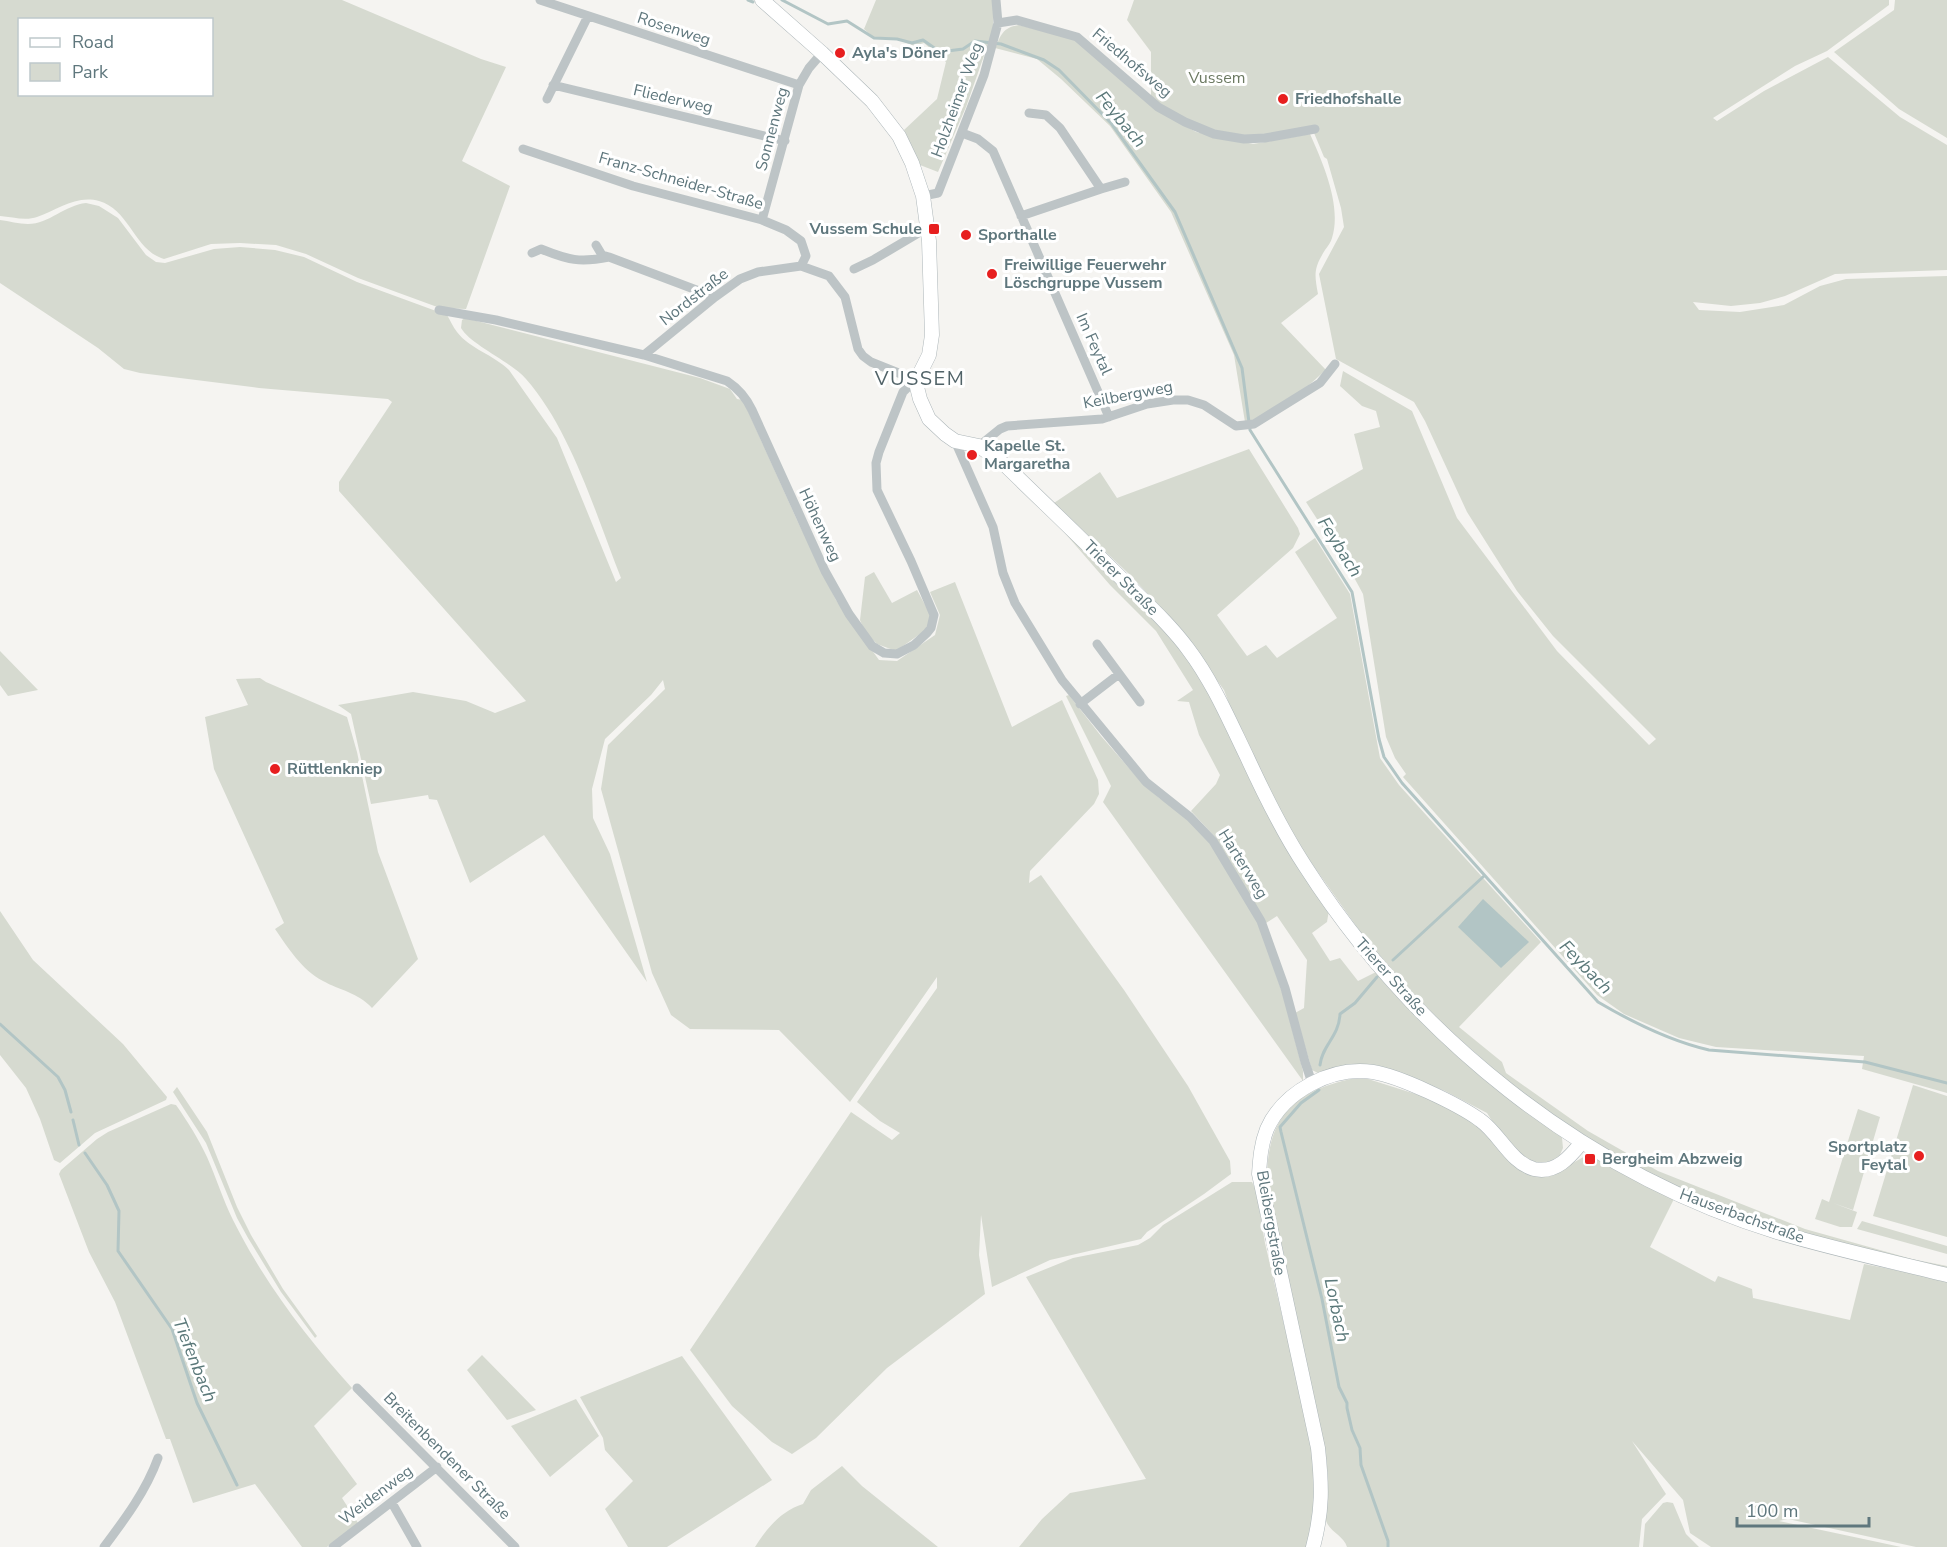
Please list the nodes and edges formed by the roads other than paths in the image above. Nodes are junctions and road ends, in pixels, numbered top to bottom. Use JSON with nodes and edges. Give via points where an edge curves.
{"nodes":[{"id":1,"x":540,"y":0,"type":"edge"},
{"id":2,"x":762,"y":0,"type":"edge"},
{"id":3,"x":996,"y":0,"type":"edge"},
{"id":4,"x":588,"y":16,"type":"junction"},
{"id":5,"x":998,"y":22,"type":"junction"},
{"id":6,"x":822,"y":53,"type":"junction"},
{"id":7,"x":553,"y":85,"type":"junction"},
{"id":8,"x":799,"y":86,"type":"junction"},
{"id":9,"x":547,"y":99,"type":"dead end"},
{"id":10,"x":1029,"y":113,"type":"dead end"},
{"id":11,"x":1315,"y":129,"type":"dead end"},
{"id":12,"x":962,"y":133,"type":"junction"},
{"id":13,"x":785,"y":141,"type":"junction"},
{"id":14,"x":524,"y":149,"type":"dead end"},
{"id":15,"x":1125,"y":182,"type":"dead end"},
{"id":16,"x":1101,"y":189,"type":"junction"},
{"id":17,"x":923,"y":196,"type":"junction"},
{"id":18,"x":1021,"y":216,"type":"junction"},
{"id":19,"x":762,"y":220,"type":"junction"},
{"id":20,"x":928,"y":230,"type":"junction"},
{"id":21,"x":596,"y":245,"type":"dead end"},
{"id":22,"x":532,"y":253,"type":"dead end"},
{"id":23,"x":609,"y":257,"type":"junction"},
{"id":24,"x":801,"y":266,"type":"junction"},
{"id":25,"x":854,"y":269,"type":"dead end"},
{"id":26,"x":715,"y":297,"type":"junction"},
{"id":27,"x":439,"y":310,"type":"dead end"},
{"id":28,"x":644,"y":356,"type":"junction"},
{"id":29,"x":1335,"y":364,"type":"dead end"},
{"id":30,"x":915,"y":383,"type":"junction"},
{"id":31,"x":1109,"y":417,"type":"junction"},
{"id":32,"x":955,"y":441,"type":"junction"},
{"id":33,"x":979,"y":446,"type":"junction"},
{"id":34,"x":1098,"y":644,"type":"dead end"},
{"id":35,"x":1119,"y":674,"type":"junction"},
{"id":36,"x":1140,"y":702,"type":"dead end"},
{"id":37,"x":1080,"y":704,"type":"junction"},
{"id":38,"x":1312,"y":1083,"type":"junction"},
{"id":39,"x":1582,"y":1142,"type":"junction"},
{"id":40,"x":1947,"y":1275,"type":"edge"},
{"id":41,"x":357,"y":1388,"type":"dead end"},
{"id":42,"x":158,"y":1458,"type":"dead end"},
{"id":43,"x":437,"y":1467,"type":"junction"},
{"id":44,"x":392,"y":1503,"type":"junction"},
{"id":45,"x":104,"y":1547,"type":"edge"},
{"id":46,"x":333,"y":1547,"type":"edge"},
{"id":47,"x":417,"y":1547,"type":"edge"},
{"id":48,"x":515,"y":1547,"type":"edge"},
{"id":49,"x":1313,"y":1547,"type":"edge"}],
"edges":[{"from":1,"to":4,"type":"street","name":"Rosenweg"},
{"from":2,"to":6,"type":"main road"},
{"from":3,"to":5,"type":"street","name":"Holzheimer Weg"},
{"from":4,"to":7,"type":"street"},
{"from":4,"to":8,"type":"street","name":"Rosenweg"},
{"from":5,"to":11,"type":"street","name":"Friedhofsweg","via":[[1017,20],[1077,37],[1158,107],[1214,134],[1265,138]]},
{"from":5,"to":12,"type":"street","name":"Holzheimer Weg","via":[[983,79]]},
{"from":6,"to":8,"type":"street","name":"Sonnenweg"},
{"from":6,"to":17,"type":"main road","via":[[872,101],[899,136]]},
{"from":7,"to":9,"type":"street"},
{"from":7,"to":13,"type":"street","name":"Fliederweg"},
{"from":8,"to":13,"type":"street","name":"Sonnenweg"},
{"from":10,"to":16,"type":"street","via":[[1046,115],[1060,128]]},
{"from":12,"to":17,"type":"street","name":"Holzheimer Weg","via":[[938,193]]},
{"from":12,"to":18,"type":"street","name":"Im Feytal","via":[[993,151]]},
{"from":13,"to":19,"type":"street","name":"Sonnenweg"},
{"from":14,"to":19,"type":"street","name":"Franz-Schneider-Straße","via":[[633,186]]},
{"from":15,"to":16,"type":"street"},
{"from":16,"to":18,"type":"street"},
{"from":17,"to":20,"type":"main road"},
{"from":18,"to":31,"type":"street","name":"Im Feytal"},
{"from":19,"to":24,"type":"street","name":"Franz-Schneider-Straße","via":[[801,241],[806,256]]},
{"from":20,"to":25,"type":"street"},
{"from":20,"to":30,"type":"main road","via":[[932,335],[929,355]]},
{"from":21,"to":23,"type":"street","via":[[602,255]]},
{"from":22,"to":23,"type":"street","via":[[541,249],[571,260]]},
{"from":23,"to":26,"type":"street"},
{"from":24,"to":26,"type":"street","name":"Nordstraße","via":[[758,272]]},
{"from":24,"to":30,"type":"street","name":"Nordstraße","via":[[829,276],[845,297],[863,356]]},
{"from":26,"to":28,"type":"street","name":"Nordstraße"},
{"from":27,"to":28,"type":"street","name":"Höhenweg"},
{"from":28,"to":30,"type":"street","name":"Höhenweg","via":[[728,381],[745,396],[825,572],[860,630],[872,646],[884,653],[897,654],[914,645],[931,628],[934,615],[877,490],[879,452],[903,392]]},
{"from":29,"to":31,"type":"street","name":"Keilbergweg","via":[[1320,382],[1254,424],[1236,426],[1204,405],[1187,400],[1147,404]]},
{"from":30,"to":32,"type":"main road","name":"Trierer Straße","via":[[929,419]]},
{"from":31,"to":33,"type":"street","name":"Keilbergweg","via":[[1007,426]]},
{"from":32,"to":33,"type":"main road","name":"Trierer Straße"},
{"from":32,"to":37,"type":"street","name":"Harterweg","via":[[993,527],[1003,573],[1015,603]]},
{"from":33,"to":39,"type":"main road","name":"Trierer Straße","via":[[1005,465],[1080,537],[1188,648],[1222,704],[1303,864],[1370,956],[1461,1051],[1521,1100]]},
{"from":34,"to":35,"type":"street"},
{"from":35,"to":36,"type":"street"},
{"from":35,"to":37,"type":"street"},
{"from":37,"to":38,"type":"street","name":"Harterweg","via":[[1152,788],[1214,841],[1261,921]]},
{"from":38,"to":39,"type":"main road","name":"Bleibergstraße","via":[[1354,1071],[1373,1072],[1403,1082],[1480,1119],[1519,1161],[1535,1169],[1553,1168]]},
{"from":38,"to":49,"type":"main road","name":"Bleibergstraße","via":[[1291,1098],[1268,1129],[1259,1174],[1318,1448],[1323,1487]]},
{"from":39,"to":40,"type":"main road","name":"Hauserbachstraße","via":[[1642,1176],[1742,1219]]},
{"from":41,"to":43,"type":"street","name":"Breitenbendener Straße"},
{"from":42,"to":45,"type":"street","via":[[142,1493]]},
{"from":43,"to":44,"type":"street","name":"Weidenweg"},
{"from":43,"to":48,"type":"street","name":"Breitenbendener Straße"},
{"from":44,"to":46,"type":"street","name":"Weidenweg"},
{"from":44,"to":47,"type":"street"}]}
